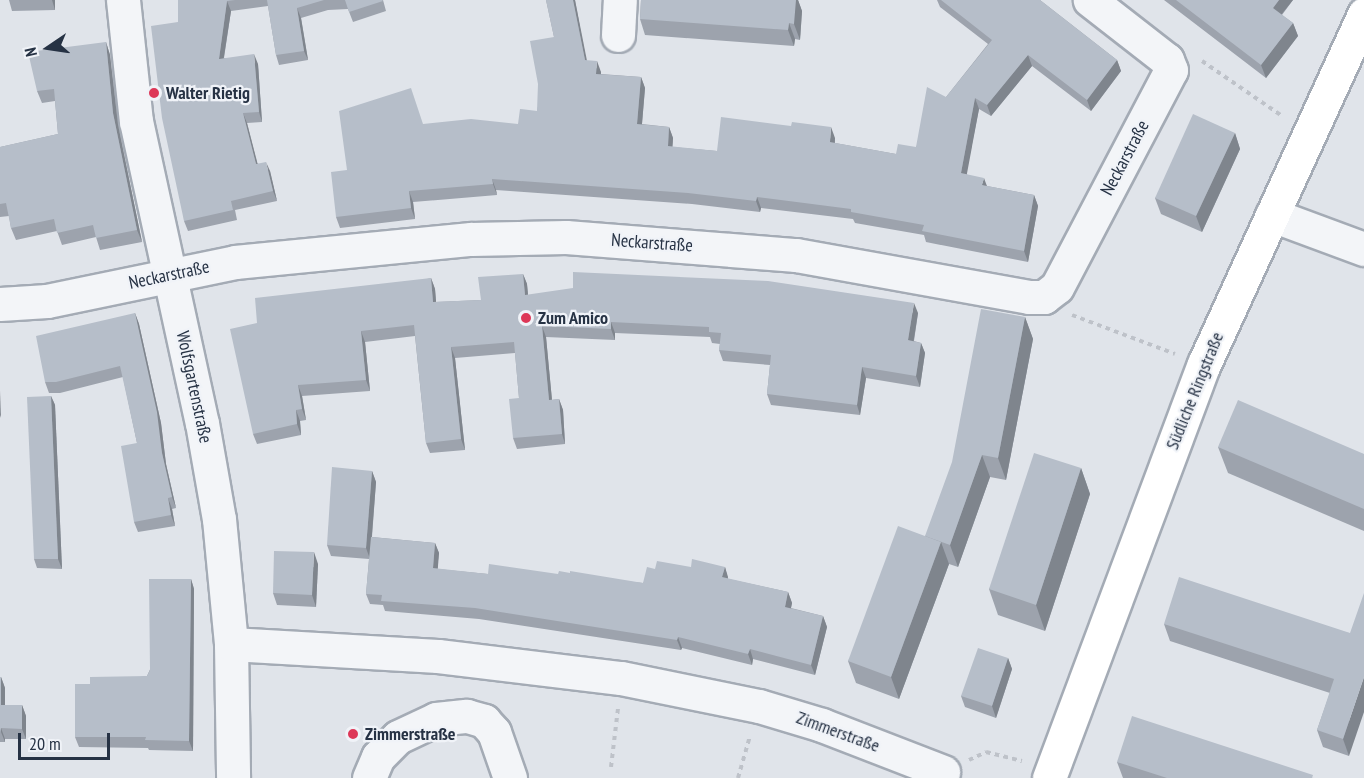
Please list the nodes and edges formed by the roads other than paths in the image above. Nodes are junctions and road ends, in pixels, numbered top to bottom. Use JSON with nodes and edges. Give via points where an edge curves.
{"nodes":[{"id":1,"x":123,"y":0,"type":"edge"},
{"id":2,"x":620,"y":0,"type":"edge"},
{"id":3,"x":1090,"y":0,"type":"edge"},
{"id":4,"x":1362,"y":26,"type":"edge"},
{"id":5,"x":618,"y":35,"type":"dead end"},
{"id":6,"x":1272,"y":215,"type":"junction"},
{"id":7,"x":1364,"y":249,"type":"edge"},
{"id":8,"x":170,"y":274,"type":"junction"},
{"id":9,"x":0,"y":304,"type":"edge"},
{"id":10,"x":231,"y":644,"type":"junction"},
{"id":11,"x":955,"y":766,"type":"road end"},
{"id":12,"x":1051,"y":774,"type":"edge"},
{"id":13,"x":233,"y":778,"type":"edge"},
{"id":14,"x":369,"y":778,"type":"edge"},
{"id":15,"x":510,"y":778,"type":"edge"}],
"edges":[{"from":1,"to":8,"type":"street","name":"Wolfsgartenstraße","via":[[136,121]]},
{"from":2,"to":5,"type":"street"},
{"from":3,"to":8,"type":"street","name":"Neckarstraße","via":[[1167,60],[1171,70],[1057,287],[1044,297],[796,255],[566,237],[471,239],[327,251]]},
{"from":4,"to":6,"type":"main road","name":"Südliche Ringstraße"},
{"from":6,"to":7,"type":"street"},
{"from":6,"to":12,"type":"main road","name":"Südliche Ringstraße","via":[[1204,364]]},
{"from":8,"to":9,"type":"street","name":"Neckarstraße","via":[[46,301]]},
{"from":8,"to":10,"type":"street","name":"Wolfsgartenstraße","via":[[213,477]]},
{"from":10,"to":11,"type":"street","name":"Zimmerstraße","via":[[438,656],[621,678],[759,706]]},
{"from":10,"to":13,"type":"street","name":"Wolfsgartenstraße"},
{"from":14,"to":15,"type":"street","via":[[382,752],[398,737],[436,719],[467,716],[484,721],[494,732]]}]}
